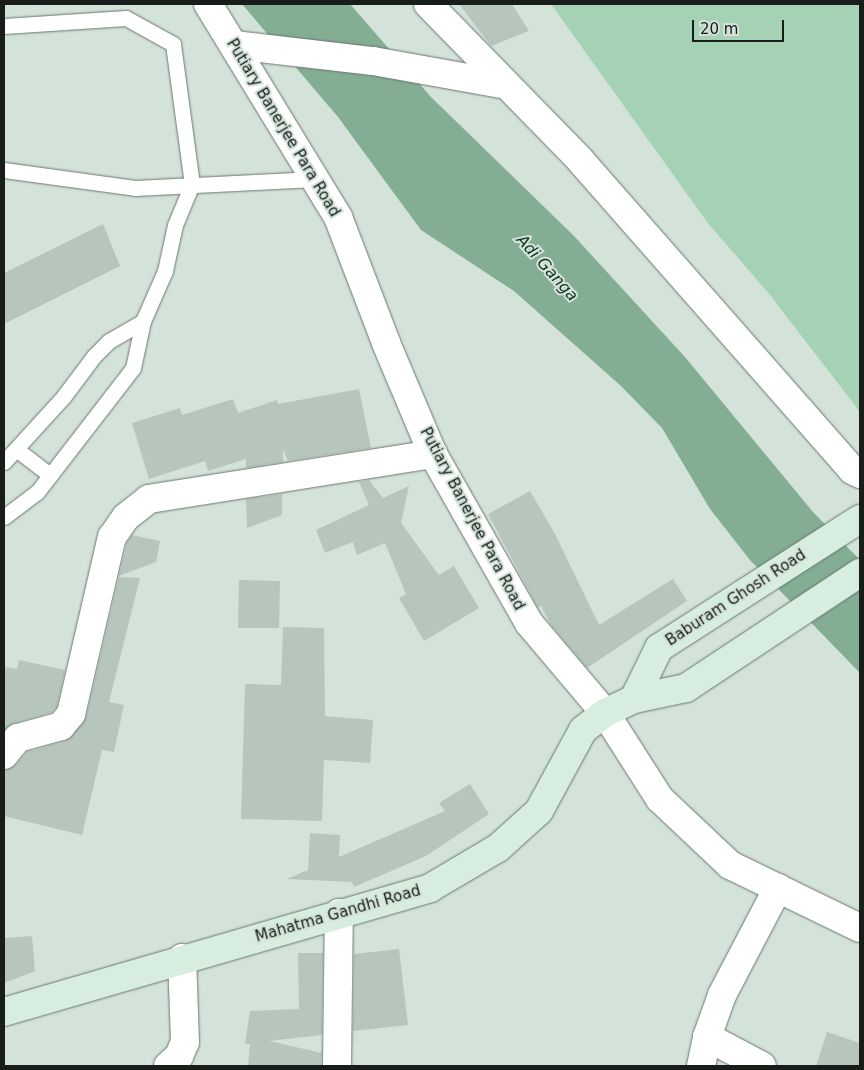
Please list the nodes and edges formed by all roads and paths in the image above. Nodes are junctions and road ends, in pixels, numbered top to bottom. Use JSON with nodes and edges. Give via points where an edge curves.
{"nodes":[{"id":1,"x":208,"y":4,"type":"edge"},
{"id":2,"x":428,"y":4,"type":"edge"},
{"id":3,"x":4,"y":26,"type":"edge"},
{"id":4,"x":234,"y":45,"type":"junction"},
{"id":5,"x":507,"y":85,"type":"junction"},
{"id":6,"x":4,"y":170,"type":"edge"},
{"id":7,"x":315,"y":179,"type":"junction"},
{"id":8,"x":192,"y":184,"type":"junction"},
{"id":9,"x":143,"y":321,"type":"junction"},
{"id":10,"x":16,"y":449,"type":"junction"},
{"id":11,"x":433,"y":454,"type":"junction"},
{"id":12,"x":4,"y":462,"type":"edge"},
{"id":13,"x":860,"y":474,"type":"edge"},
{"id":14,"x":50,"y":475,"type":"junction"},
{"id":15,"x":4,"y":517,"type":"edge"},
{"id":16,"x":860,"y":518,"type":"edge"},
{"id":17,"x":860,"y":573,"type":"edge"},
{"id":18,"x":634,"y":699,"type":"junction"},
{"id":19,"x":604,"y":714,"type":"junction"},
{"id":20,"x":4,"y":727,"type":"edge"},
{"id":21,"x":46,"y":731,"type":"junction"},
{"id":22,"x":4,"y":755,"type":"edge"},
{"id":23,"x":778,"y":888,"type":"junction"},
{"id":24,"x":339,"y":913,"type":"junction"},
{"id":25,"x":860,"y":928,"type":"edge"},
{"id":26,"x":182,"y":958,"type":"junction"},
{"id":27,"x":4,"y":1012,"type":"edge"},
{"id":28,"x":707,"y":1038,"type":"junction"},
{"id":29,"x":168,"y":1066,"type":"edge"},
{"id":30,"x":337,"y":1066,"type":"edge"},
{"id":31,"x":701,"y":1066,"type":"edge"},
{"id":32,"x":762,"y":1066,"type":"edge"}],
"edges":[{"from":1,"to":4,"type":"street","name":"Putiary Banerjee Para Road"},
{"from":2,"to":5,"type":"street"},
{"from":3,"to":8,"type":"lane","via":[[126,18],[173,44]]},
{"from":4,"to":5,"type":"street","via":[[373,61]]},
{"from":4,"to":7,"type":"street","name":"Putiary Banerjee Para Road"},
{"from":5,"to":13,"type":"street","via":[[580,160],[852,470]]},
{"from":6,"to":8,"type":"lane","via":[[135,188]]},
{"from":7,"to":8,"type":"lane"},
{"from":7,"to":11,"type":"street","name":"Putiary Banerjee Para Road","via":[[338,216],[386,343]]},
{"from":8,"to":9,"type":"lane","via":[[175,225],[165,271]]},
{"from":9,"to":10,"type":"lane","via":[[109,341],[94,356],[64,396]]},
{"from":9,"to":14,"type":"lane","via":[[133,368]]},
{"from":10,"to":12,"type":"lane"},
{"from":10,"to":14,"type":"lane"},
{"from":11,"to":19,"type":"street","name":"Putiary Banerjee Para Road","via":[[529,623]]},
{"from":11,"to":21,"type":"street","via":[[149,499],[126,517],[112,537],[75,700],[61,726]]},
{"from":14,"to":15,"type":"lane","via":[[37,492]]},
{"from":16,"to":18,"type":"main road","name":"Baburam Ghosh Road","via":[[659,648]]},
{"from":17,"to":18,"type":"main road","via":[[686,688]]},
{"from":18,"to":19,"type":"main road"},
{"from":19,"to":23,"type":"street","name":"Putiary Banerjee Para Road","via":[[660,799],[730,865]]},
{"from":19,"to":24,"type":"main road","name":"Mahatma Gandhi Road","via":[[583,730],[539,811],[498,848],[430,888]]},
{"from":20,"to":21,"type":"street"},
{"from":21,"to":22,"type":"street","via":[[18,738]]},
{"from":23,"to":25,"type":"street","name":"Putiary Banerjee Para Road"},
{"from":23,"to":28,"type":"street","via":[[722,995]]},
{"from":24,"to":26,"type":"main road","name":"Mahatma Gandhi Road"},
{"from":24,"to":30,"type":"street"},
{"from":26,"to":27,"type":"main road","name":"Mahatma Gandhi Road"},
{"from":26,"to":29,"type":"street","via":[[185,1042],[179,1056]]},
{"from":28,"to":31,"type":"street"},
{"from":28,"to":32,"type":"street"}]}
